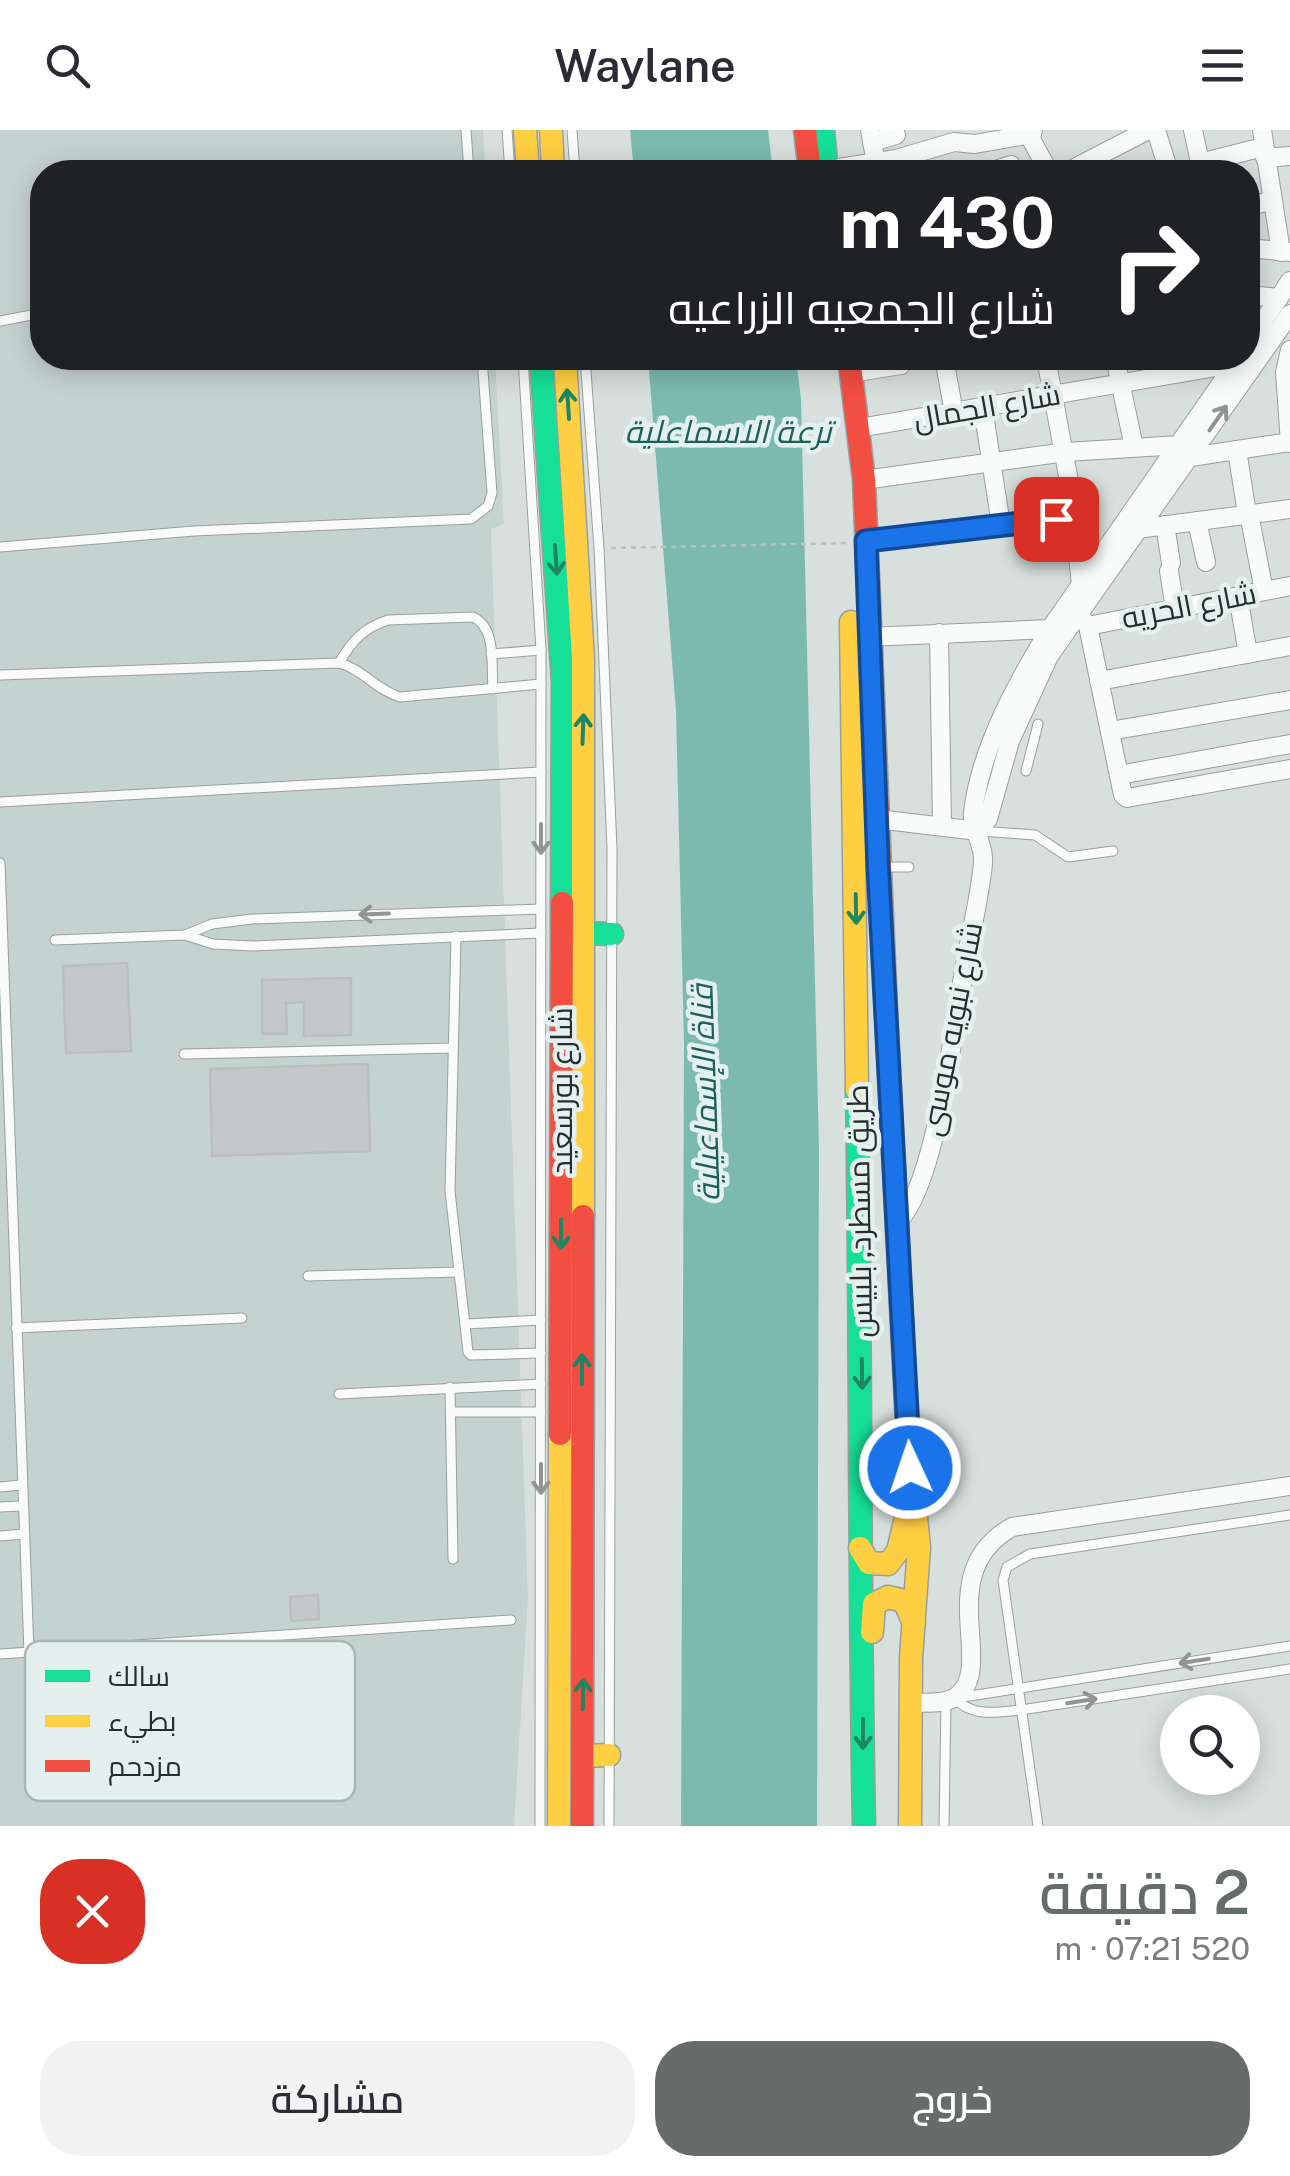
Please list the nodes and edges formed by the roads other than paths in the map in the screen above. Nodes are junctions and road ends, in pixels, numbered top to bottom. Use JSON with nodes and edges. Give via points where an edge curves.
{"nodes":[{"id":1,"x":466,"y":130,"type":"edge"},
{"id":2,"x":507,"y":130,"type":"edge"},
{"id":3,"x":526,"y":130,"type":"edge"},
{"id":4,"x":551,"y":130,"type":"edge"},
{"id":5,"x":572,"y":130,"type":"edge"},
{"id":6,"x":805,"y":130,"type":"edge"},
{"id":7,"x":823,"y":130,"type":"edge"},
{"id":8,"x":1148,"y":130,"type":"edge"},
{"id":9,"x":1156,"y":130,"type":"edge"},
{"id":10,"x":1194,"y":130,"type":"edge"},
{"id":11,"x":896,"y":135,"type":"dead end"},
{"id":12,"x":871,"y":136,"type":"edge"},
{"id":13,"x":1032,"y":136,"type":"edge"},
{"id":14,"x":942,"y":137,"type":"edge"},
{"id":15,"x":1114,"y":137,"type":"edge"},
{"id":16,"x":1264,"y":145,"type":"edge"},
{"id":17,"x":1060,"y":150,"type":"dead end"},
{"id":18,"x":1290,"y":156,"type":"edge"},
{"id":19,"x":468,"y":160,"type":"edge"},
{"id":20,"x":509,"y":160,"type":"edge"},
{"id":21,"x":527,"y":160,"type":"edge"},
{"id":22,"x":552,"y":160,"type":"edge"},
{"id":23,"x":573,"y":160,"type":"edge"},
{"id":24,"x":816,"y":160,"type":"edge"},
{"id":25,"x":822,"y":160,"type":"edge"},
{"id":26,"x":888,"y":160,"type":"edge"},
{"id":27,"x":1043,"y":160,"type":"edge"},
{"id":28,"x":1051,"y":160,"type":"edge"},
{"id":29,"x":1083,"y":160,"type":"edge"},
{"id":30,"x":1165,"y":160,"type":"edge"},
{"id":31,"x":1200,"y":160,"type":"edge"},
{"id":32,"x":1223,"y":160,"type":"edge"},
{"id":33,"x":1272,"y":201,"type":"junction"},
{"id":34,"x":1260,"y":204,"type":"edge"},
{"id":35,"x":1260,"y":249,"type":"edge"},
{"id":36,"x":1286,"y":252,"type":"edge"},
{"id":37,"x":1290,"y":281,"type":"edge"},
{"id":38,"x":1260,"y":302,"type":"edge"},
{"id":39,"x":30,"y":315,"type":"edge"},
{"id":40,"x":1286,"y":318,"type":"edge"},
{"id":41,"x":0,"y":321,"type":"edge"},
{"id":42,"x":1260,"y":336,"type":"edge"},
{"id":43,"x":1290,"y":350,"type":"edge"},
{"id":44,"x":1260,"y":353,"type":"edge"},
{"id":45,"x":483,"y":370,"type":"edge"},
{"id":46,"x":524,"y":370,"type":"edge"},
{"id":47,"x":542,"y":370,"type":"edge"},
{"id":48,"x":566,"y":370,"type":"edge"},
{"id":49,"x":586,"y":370,"type":"edge"},
{"id":50,"x":834,"y":370,"type":"edge"},
{"id":51,"x":852,"y":370,"type":"edge"},
{"id":52,"x":946,"y":370,"type":"edge"},
{"id":53,"x":1049,"y":370,"type":"edge"},
{"id":54,"x":1118,"y":370,"type":"edge"},
{"id":55,"x":1191,"y":370,"type":"edge"},
{"id":56,"x":1231,"y":370,"type":"edge"},
{"id":57,"x":1247,"y":370,"type":"edge"},
{"id":58,"x":1121,"y":384,"type":"junction"},
{"id":59,"x":1056,"y":396,"type":"junction"},
{"id":60,"x":983,"y":408,"type":"junction"},
{"id":61,"x":954,"y":412,"type":"junction"},
{"id":62,"x":1289,"y":421,"type":"edge"},
{"id":63,"x":858,"y":428,"type":"junction"},
{"id":64,"x":1290,"y":443,"type":"edge"},
{"id":65,"x":1134,"y":447,"type":"junction"},
{"id":66,"x":1238,"y":450,"type":"junction"},
{"id":67,"x":1186,"y":451,"type":"junction"},
{"id":68,"x":1066,"y":452,"type":"junction"},
{"id":69,"x":991,"y":462,"type":"junction"},
{"id":70,"x":864,"y":480,"type":"junction"},
{"id":71,"x":1290,"y":509,"type":"edge"},
{"id":72,"x":1248,"y":514,"type":"junction"},
{"id":73,"x":1197,"y":521,"type":"junction"},
{"id":74,"x":1066,"y":523,"type":"junction"},
{"id":75,"x":1001,"y":525,"type":"junction"},
{"id":76,"x":1165,"y":525,"type":"junction"},
{"id":77,"x":1137,"y":529,"type":"junction"},
{"id":78,"x":858,"y":542,"type":"junction"},
{"id":79,"x":0,"y":547,"type":"edge"},
{"id":80,"x":1206,"y":562,"type":"dead end"},
{"id":81,"x":1081,"y":585,"type":"junction"},
{"id":82,"x":1290,"y":586,"type":"edge"},
{"id":83,"x":1264,"y":592,"type":"junction"},
{"id":84,"x":1238,"y":596,"type":"junction"},
{"id":85,"x":1175,"y":609,"type":"junction"},
{"id":86,"x":1083,"y":620,"type":"junction"},
{"id":87,"x":1050,"y":628,"type":"junction"},
{"id":88,"x":939,"y":633,"type":"junction"},
{"id":89,"x":868,"y":637,"type":"junction"},
{"id":90,"x":1290,"y":646,"type":"edge"},
{"id":91,"x":541,"y":650,"type":"junction"},
{"id":92,"x":491,"y":654,"type":"junction"},
{"id":93,"x":1248,"y":654,"type":"junction"},
{"id":94,"x":338,"y":663,"type":"junction"},
{"id":95,"x":0,"y":675,"type":"edge"},
{"id":96,"x":1099,"y":681,"type":"junction"},
{"id":97,"x":541,"y":684,"type":"junction"},
{"id":98,"x":493,"y":689,"type":"junction"},
{"id":99,"x":1290,"y":700,"type":"edge"},
{"id":100,"x":1038,"y":724,"type":"dead end"},
{"id":101,"x":1110,"y":732,"type":"junction"},
{"id":102,"x":1010,"y":741,"type":"junction"},
{"id":103,"x":1290,"y":744,"type":"edge"},
{"id":104,"x":1032,"y":748,"type":"junction"},
{"id":105,"x":1290,"y":769,"type":"edge"},
{"id":106,"x":1026,"y":771,"type":"dead end"},
{"id":107,"x":541,"y":772,"type":"junction"},
{"id":108,"x":1119,"y":775,"type":"junction"},
{"id":109,"x":0,"y":802,"type":"edge"},
{"id":110,"x":877,"y":819,"type":"junction"},
{"id":111,"x":942,"y":826,"type":"junction"},
{"id":112,"x":978,"y":831,"type":"junction"},
{"id":113,"x":1114,"y":851,"type":"dead end"},
{"id":114,"x":0,"y":863,"type":"edge"},
{"id":115,"x":878,"y":867,"type":"junction"},
{"id":116,"x":909,"y":867,"type":"dead end"},
{"id":117,"x":0,"y":886,"type":"edge"},
{"id":118,"x":541,"y":908,"type":"junction"},
{"id":119,"x":422,"y":912,"type":"junction"},
{"id":120,"x":541,"y":932,"type":"junction"},
{"id":121,"x":581,"y":933,"type":"junction"},
{"id":122,"x":612,"y":934,"type":"junction"},
{"id":123,"x":185,"y":935,"type":"junction"},
{"id":124,"x":456,"y":936,"type":"junction"},
{"id":125,"x":422,"y":938,"type":"junction"},
{"id":126,"x":56,"y":940,"type":"dead end"},
{"id":127,"x":454,"y":1048,"type":"junction"},
{"id":128,"x":184,"y":1054,"type":"dead end"},
{"id":129,"x":899,"y":1220,"type":"junction"},
{"id":130,"x":0,"y":1242,"type":"edge"},
{"id":131,"x":13,"y":1248,"type":"junction"},
{"id":132,"x":459,"y":1272,"type":"junction"},
{"id":133,"x":308,"y":1276,"type":"dead end"},
{"id":134,"x":15,"y":1294,"type":"junction"},
{"id":135,"x":0,"y":1295,"type":"edge"},
{"id":136,"x":242,"y":1318,"type":"dead end"},
{"id":137,"x":541,"y":1320,"type":"junction"},
{"id":138,"x":464,"y":1324,"type":"junction"},
{"id":139,"x":16,"y":1328,"type":"junction"},
{"id":140,"x":541,"y":1353,"type":"junction"},
{"id":141,"x":541,"y":1384,"type":"junction"},
{"id":142,"x":450,"y":1387,"type":"junction"},
{"id":143,"x":340,"y":1394,"type":"dead end"},
{"id":144,"x":451,"y":1412,"type":"junction"},
{"id":145,"x":541,"y":1412,"type":"junction"},
{"id":146,"x":22,"y":1486,"type":"junction"},
{"id":147,"x":1290,"y":1486,"type":"edge"},
{"id":148,"x":0,"y":1487,"type":"edge"},
{"id":149,"x":912,"y":1496,"type":"junction"},
{"id":150,"x":22,"y":1506,"type":"junction"},
{"id":151,"x":0,"y":1507,"type":"edge"},
{"id":152,"x":1290,"y":1516,"type":"edge"},
{"id":153,"x":23,"y":1534,"type":"junction"},
{"id":154,"x":0,"y":1536,"type":"edge"},
{"id":155,"x":860,"y":1548,"type":"junction"},
{"id":156,"x":453,"y":1559,"type":"dead end"},
{"id":157,"x":512,"y":1620,"type":"dead end"},
{"id":158,"x":914,"y":1623,"type":"junction"},
{"id":159,"x":28,"y":1641,"type":"edge"},
{"id":160,"x":195,"y":1641,"type":"edge"},
{"id":161,"x":1290,"y":1646,"type":"edge"},
{"id":162,"x":25,"y":1652,"type":"edge"},
{"id":163,"x":0,"y":1654,"type":"edge"},
{"id":164,"x":1290,"y":1669,"type":"edge"},
{"id":165,"x":863,"y":1676,"type":"junction"},
{"id":166,"x":1017,"y":1688,"type":"junction"},
{"id":167,"x":951,"y":1699,"type":"junction"},
{"id":168,"x":910,"y":1703,"type":"junction"},
{"id":169,"x":1022,"y":1710,"type":"junction"},
{"id":170,"x":609,"y":1755,"type":"junction"},
{"id":171,"x":582,"y":1756,"type":"junction"},
{"id":172,"x":540,"y":1826,"type":"edge"},
{"id":173,"x":558,"y":1826,"type":"edge"},
{"id":174,"x":582,"y":1826,"type":"edge"},
{"id":175,"x":609,"y":1826,"type":"edge"},
{"id":176,"x":864,"y":1826,"type":"edge"},
{"id":177,"x":910,"y":1826,"type":"edge"},
{"id":178,"x":944,"y":1826,"type":"edge"},
{"id":179,"x":1038,"y":1826,"type":"edge"}],
"edges":[{"from":1,"to":19,"type":"lane"},
{"from":2,"to":20,"type":"lane"},
{"from":3,"to":21,"type":"main road"},
{"from":4,"to":22,"type":"main road"},
{"from":5,"to":23,"type":"lane"},
{"from":6,"to":24,"type":"main road"},
{"from":7,"to":25,"type":"main road"},
{"from":8,"to":15,"type":"street"},
{"from":9,"to":30,"type":"street"},
{"from":10,"to":31,"type":"street"},
{"from":11,"to":12,"type":"street"},
{"from":13,"to":14,"type":"street","via":[[982,143]]},
{"from":13,"to":27,"type":"street"},
{"from":14,"to":26,"type":"street"},
{"from":15,"to":29,"type":"street"},
{"from":16,"to":18,"type":"street"},
{"from":16,"to":32,"type":"street"},
{"from":16,"to":33,"type":"street"},
{"from":17,"to":28,"type":"street"},
{"from":33,"to":34,"type":"street"},
{"from":33,"to":36,"type":"street"},
{"from":35,"to":36,"type":"street"},
{"from":37,"to":40,"type":"street","name":"شارع نبويه موسى"},
{"from":38,"to":40,"type":"street"},
{"from":39,"to":41,"type":"lane"},
{"from":40,"to":42,"type":"street","name":"شارع نبويه موسى"},
{"from":44,"to":40,"type":"street","name":"شارع نبويه موسى","one_way":true},
{"from":43,"to":62,"type":"street"},
{"from":45,"to":79,"type":"lane","via":[[492,493],[488,506],[471,518]]},
{"from":46,"to":91,"type":"lane"},
{"from":47,"to":173,"type":"main road","name":"شارع بورسعيد","one_way":true,"via":[[563,682]]},
{"from":121,"to":48,"type":"main road","name":"شارع بورسعيد","one_way":true,"via":[[582,641]]},
{"from":49,"to":122,"type":"lane"},
{"from":50,"to":78,"type":"main road","name":"طريق مسطرد, بلبيس"},
{"from":51,"to":63,"type":"main road","name":"طريق مسطرد, بلبيس"},
{"from":52,"to":61,"type":"street"},
{"from":53,"to":59,"type":"street"},
{"from":54,"to":58,"type":"street"},
{"from":55,"to":58,"type":"street","name":"شارع الجمال"},
{"from":56,"to":67,"type":"street","name":"شارع نبويه موسى"},
{"from":67,"to":57,"type":"street","name":"شارع نبويه موسى","one_way":true},
{"from":58,"to":59,"type":"street","name":"شارع الجمال"},
{"from":58,"to":65,"type":"street"},
{"from":59,"to":60,"type":"street","name":"شارع الجمال"},
{"from":59,"to":68,"type":"street"},
{"from":60,"to":61,"type":"street","name":"شارع الجمال"},
{"from":60,"to":69,"type":"street"},
{"from":61,"to":63,"type":"street","name":"شارع الجمال"},
{"from":62,"to":64,"type":"street"},
{"from":63,"to":70,"type":"main road","name":"طريق مسطرد, بلبيس"},
{"from":64,"to":66,"type":"street"},
{"from":65,"to":67,"type":"street"},
{"from":65,"to":68,"type":"street"},
{"from":66,"to":67,"type":"street"},
{"from":66,"to":72,"type":"street"},
{"from":67,"to":77,"type":"street","name":"شارع نبويه موسى"},
{"from":67,"to":81,"type":"street","name":"شارع نبويه موسى"},
{"from":68,"to":69,"type":"street"},
{"from":68,"to":74,"type":"street","via":[[1074,508]]},
{"from":69,"to":70,"type":"street"},
{"from":69,"to":75,"type":"street"},
{"from":70,"to":78,"type":"main road","name":"طريق مسطرد, بلبيس"},
{"from":71,"to":72,"type":"street"},
{"from":72,"to":73,"type":"street"},
{"from":72,"to":83,"type":"street"},
{"from":73,"to":76,"type":"street"},
{"from":73,"to":80,"type":"street"},
{"from":74,"to":75,"type":"street"},
{"from":74,"to":81,"type":"street"},
{"from":75,"to":78,"type":"street"},
{"from":76,"to":77,"type":"street"},
{"from":76,"to":85,"type":"street"},
{"from":77,"to":86,"type":"street","name":"شارع نبويه موسى"},
{"from":78,"to":89,"type":"main road","name":"طريق مسطرد, بلبيس"},
{"from":78,"to":155,"type":"main road","name":"طريق مسطرد, بلبيس","one_way":true},
{"from":81,"to":87,"type":"street","name":"شارع نبويه موسى"},
{"from":82,"to":83,"type":"street","name":"شارع الحريه"},
{"from":83,"to":84,"type":"street","name":"شارع الحريه"},
{"from":84,"to":85,"type":"street","name":"شارع الحريه"},
{"from":84,"to":93,"type":"street"},
{"from":85,"to":86,"type":"street","name":"شارع الحريه"},
{"from":86,"to":96,"type":"street"},
{"from":86,"to":102,"type":"street","name":"شارع نبويه موسى","via":[[1036,682]]},
{"from":87,"to":88,"type":"street"},
{"from":87,"to":112,"type":"street","name":"شارع نبويه موسى","via":[[1022,675],[981,776],[973,812]]},
{"from":88,"to":89,"type":"street"},
{"from":88,"to":111,"type":"street"},
{"from":89,"to":110,"type":"main road","name":"طريق مسطرد, بلبيس"},
{"from":90,"to":93,"type":"street"},
{"from":91,"to":92,"type":"lane"},
{"from":91,"to":97,"type":"lane"},
{"from":92,"to":94,"type":"lane","via":[[486,626],[473,617],[388,620],[360,634]]},
{"from":92,"to":98,"type":"lane"},
{"from":93,"to":96,"type":"street"},
{"from":94,"to":95,"type":"lane"},
{"from":94,"to":98,"type":"lane","via":[[400,697]]},
{"from":96,"to":101,"type":"street"},
{"from":97,"to":98,"type":"lane"},
{"from":97,"to":107,"type":"lane"},
{"from":99,"to":101,"type":"street"},
{"from":100,"to":104,"type":"lane"},
{"from":101,"to":108,"type":"street"},
{"from":102,"to":104,"type":"lane"},
{"from":102,"to":112,"type":"street","name":"شارع نبويه موسى","via":[[988,819]]},
{"from":103,"to":108,"type":"street"},
{"from":104,"to":106,"type":"lane"},
{"from":105,"to":108,"type":"street","via":[[1127,798]]},
{"from":107,"to":109,"type":"lane"},
{"from":107,"to":118,"type":"lane","one_way":true},
{"from":110,"to":111,"type":"street"},
{"from":110,"to":115,"type":"main road","name":"طريق مسطرد, بلبيس"},
{"from":111,"to":112,"type":"street"},
{"from":112,"to":113,"type":"lane","via":[[1035,835],[1068,857]]},
{"from":112,"to":129,"type":"street","name":"شارع نبويه موسى","via":[[983,862],[942,1094],[914,1199]]},
{"from":114,"to":117,"type":"lane"},
{"from":115,"to":116,"type":"lane"},
{"from":115,"to":129,"type":"main road","name":"طريق مسطرد, بلبيس"},
{"from":117,"to":131,"type":"lane"},
{"from":118,"to":119,"type":"lane"},
{"from":118,"to":120,"type":"lane"},
{"from":119,"to":123,"type":"lane","one_way":true,"via":[[252,918]]},
{"from":119,"to":125,"type":"lane"},
{"from":120,"to":124,"type":"lane"},
{"from":120,"to":137,"type":"lane"},
{"from":121,"to":122,"type":"main road"},
{"from":171,"to":121,"type":"main road","name":"شارع بورسعيد","one_way":true},
{"from":122,"to":170,"type":"lane"},
{"from":123,"to":125,"type":"lane","via":[[233,946]]},
{"from":123,"to":126,"type":"lane"},
{"from":124,"to":125,"type":"lane"},
{"from":124,"to":127,"type":"lane"},
{"from":127,"to":128,"type":"lane"},
{"from":127,"to":132,"type":"lane","via":[[450,1191]]},
{"from":129,"to":149,"type":"main road","name":"طريق مسطرد, بلبيس"},
{"from":130,"to":131,"type":"lane"},
{"from":131,"to":134,"type":"lane"},
{"from":132,"to":133,"type":"lane"},
{"from":132,"to":138,"type":"lane"},
{"from":134,"to":135,"type":"lane"},
{"from":134,"to":139,"type":"lane"},
{"from":136,"to":139,"type":"lane"},
{"from":137,"to":138,"type":"lane"},
{"from":137,"to":140,"type":"lane"},
{"from":138,"to":140,"type":"lane","via":[[470,1355]]},
{"from":139,"to":146,"type":"lane"},
{"from":140,"to":141,"type":"lane"},
{"from":141,"to":142,"type":"lane"},
{"from":141,"to":145,"type":"lane"},
{"from":142,"to":143,"type":"lane"},
{"from":142,"to":144,"type":"lane"},
{"from":144,"to":145,"type":"lane"},
{"from":144,"to":156,"type":"lane"},
{"from":145,"to":172,"type":"lane","one_way":true},
{"from":146,"to":148,"type":"lane"},
{"from":146,"to":150,"type":"lane"},
{"from":147,"to":167,"type":"street","via":[[1033,1522],[994,1537],[971,1572],[969,1676]]},
{"from":149,"to":155,"type":"main road","via":[[892,1562],[870,1563]]},
{"from":149,"to":158,"type":"main road","name":"طريق مسطرد, بلبيس","via":[[918,1547]]},
{"from":150,"to":151,"type":"lane"},
{"from":150,"to":153,"type":"lane"},
{"from":152,"to":166,"type":"lane","via":[[1024,1555],[1010,1563],[1003,1580]]},
{"from":153,"to":154,"type":"lane"},
{"from":153,"to":159,"type":"lane"},
{"from":155,"to":165,"type":"main road","name":"طريق مسطرد, بلبيس"},
{"from":157,"to":160,"type":"lane"},
{"from":158,"to":165,"type":"main road","via":[[909,1607],[896,1598],[874,1604]]},
{"from":158,"to":168,"type":"main road","name":"طريق مسطرد, بلبيس"},
{"from":161,"to":166,"type":"lane","one_way":true},
{"from":162,"to":163,"type":"lane"},
{"from":169,"to":164,"type":"lane","one_way":true},
{"from":165,"to":176,"type":"main road","name":"طريق مسطرد, بلبيس","one_way":true},
{"from":166,"to":167,"type":"lane"},
{"from":166,"to":169,"type":"lane"},
{"from":167,"to":168,"type":"street"},
{"from":167,"to":169,"type":"lane","via":[[978,1712]]},
{"from":167,"to":178,"type":"lane"},
{"from":168,"to":177,"type":"main road","name":"طريق مسطرد, بلبيس"},
{"from":169,"to":179,"type":"lane"},
{"from":170,"to":171,"type":"main road"},
{"from":170,"to":175,"type":"lane"},
{"from":171,"to":174,"type":"main road","name":"شارع بورسعيد"}]}
